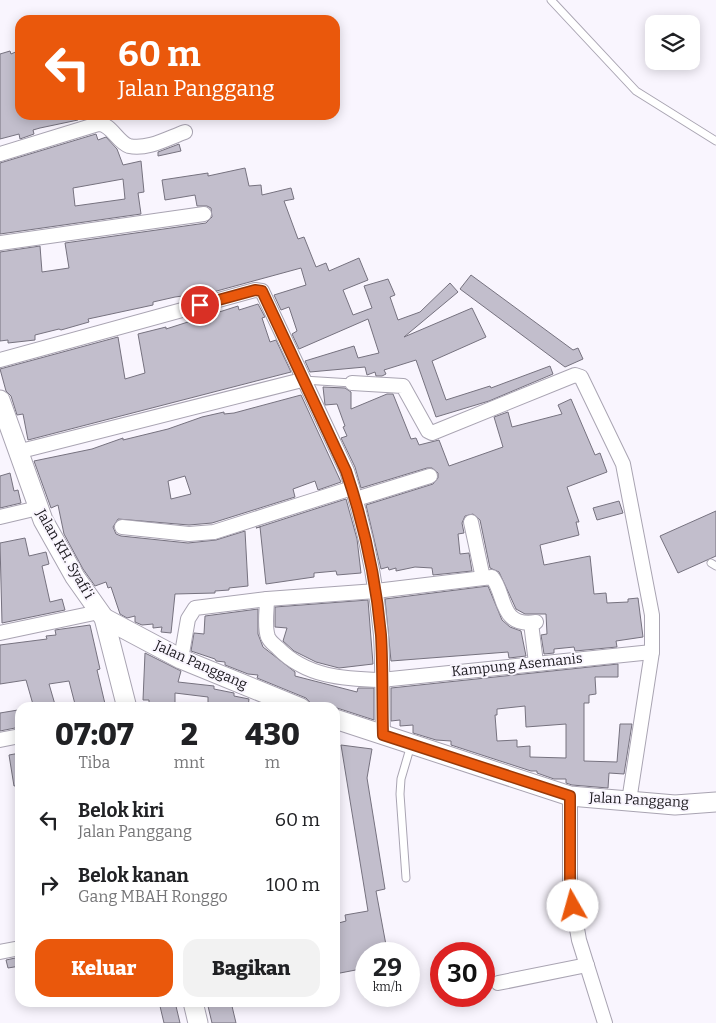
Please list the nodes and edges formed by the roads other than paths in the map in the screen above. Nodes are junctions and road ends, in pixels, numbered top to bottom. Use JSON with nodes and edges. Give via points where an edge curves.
{"nodes":[{"id":1,"x":551,"y":0,"type":"edge"},
{"id":2,"x":186,"y":132,"type":"dead end"},
{"id":3,"x":716,"y":141,"type":"edge"},
{"id":4,"x":0,"y":154,"type":"edge"},
{"id":5,"x":204,"y":214,"type":"dead end"},
{"id":6,"x":0,"y":243,"type":"edge"},
{"id":7,"x":0,"y":360,"type":"edge"},
{"id":8,"x":302,"y":380,"type":"junction"},
{"id":9,"x":352,"y":382,"type":"joint"},
{"id":10,"x":0,"y":400,"type":"edge"},
{"id":11,"x":17,"y":452,"type":"junction"},
{"id":12,"x":430,"y":476,"type":"dead end"},
{"id":13,"x":354,"y":494,"type":"junction"},
{"id":14,"x":38,"y":508,"type":"junction"},
{"id":15,"x":0,"y":517,"type":"edge"},
{"id":16,"x":471,"y":522,"type":"dead end"},
{"id":17,"x":122,"y":527,"type":"dead end"},
{"id":18,"x":483,"y":578,"type":"junction"},
{"id":19,"x":376,"y":591,"type":"junction"},
{"id":20,"x":268,"y":599,"type":"junction"},
{"id":21,"x":101,"y":615,"type":"junction"},
{"id":22,"x":0,"y":633,"type":"edge"},
{"id":23,"x":652,"y":652,"type":"junction"},
{"id":24,"x":181,"y":659,"type":"junction"},
{"id":25,"x":536,"y":663,"type":"junction"},
{"id":26,"x":382,"y":680,"type":"junction"},
{"id":27,"x":125,"y":702,"type":"edge"},
{"id":28,"x":286,"y":702,"type":"edge"},
{"id":29,"x":340,"y":721,"type":"edge"},
{"id":30,"x":383,"y":735,"type":"junction"},
{"id":31,"x":15,"y":737,"type":"edge"},
{"id":32,"x":0,"y":740,"type":"edge"},
{"id":33,"x":411,"y":744,"type":"junction"},
{"id":34,"x":570,"y":796,"type":"junction"},
{"id":35,"x":629,"y":801,"type":"junction"},
{"id":36,"x":716,"y":802,"type":"edge"},
{"id":37,"x":406,"y":878,"type":"dead end"},
{"id":38,"x":15,"y":949,"type":"edge"},
{"id":39,"x":0,"y":952,"type":"edge"},
{"id":40,"x":587,"y":965,"type":"junction"},
{"id":41,"x":498,"y":983,"type":"dead end"},
{"id":42,"x":194,"y":1007,"type":"edge"},
{"id":43,"x":198,"y":1023,"type":"edge"},
{"id":44,"x":605,"y":1023,"type":"edge"}],
"edges":[{"from":1,"to":3,"type":"lane","via":[[636,90]]},
{"from":2,"to":4,"type":"street","via":[[139,147],[122,142],[107,126],[98,124]]},
{"from":5,"to":6,"type":"street"},
{"from":7,"to":8,"type":"street","via":[[259,290]]},
{"from":8,"to":9,"type":"lane"},
{"from":8,"to":11,"type":"street"},
{"from":8,"to":13,"type":"street"},
{"from":9,"to":23,"type":"street","via":[[403,386],[432,433],[575,375],[581,377],[623,464],[652,615]]},
{"from":10,"to":11,"type":"main road","name":"Jalan KH. Syafi'i"},
{"from":11,"to":14,"type":"main road","name":"Jalan KH. Syafi'i"},
{"from":12,"to":13,"type":"street"},
{"from":13,"to":17,"type":"street","via":[[214,532],[189,534]]},
{"from":13,"to":19,"type":"street"},
{"from":14,"to":15,"type":"street"},
{"from":14,"to":21,"type":"main road","name":"Jalan KH. Syafi'i","via":[[75,577]]},
{"from":16,"to":18,"type":"street"},
{"from":18,"to":19,"type":"street"},
{"from":18,"to":25,"type":"street","via":[[494,578],[507,613],[534,623]]},
{"from":19,"to":20,"type":"street"},
{"from":19,"to":26,"type":"street"},
{"from":20,"to":24,"type":"street","via":[[195,608],[188,619]]},
{"from":20,"to":26,"type":"street","name":"Kampung Asemanis","via":[[268,636],[286,656],[323,675]]},
{"from":21,"to":22,"type":"street"},
{"from":21,"to":24,"type":"main road","name":"Jalan Panggang"},
{"from":21,"to":27,"type":"main road","name":"Jalan KH. Syafi'i"},
{"from":23,"to":25,"type":"street","name":"Kampung Asemanis"},
{"from":23,"to":35,"type":"street"},
{"from":24,"to":28,"type":"main road","name":"Jalan Panggang"},
{"from":25,"to":26,"type":"street","name":"Kampung Asemanis"},
{"from":26,"to":30,"type":"street"},
{"from":29,"to":30,"type":"main road","name":"Jalan Panggang"},
{"from":30,"to":33,"type":"main road","name":"Jalan Panggang"},
{"from":31,"to":32,"type":"street"},
{"from":33,"to":34,"type":"main road","name":"Jalan Panggang"},
{"from":33,"to":37,"type":"lane","via":[[400,794]]},
{"from":34,"to":35,"type":"main road","name":"Jalan Panggang"},
{"from":34,"to":40,"type":"street","via":[[570,889]]},
{"from":35,"to":36,"type":"main road","name":"Jalan Panggang","via":[[675,805]]},
{"from":38,"to":39,"type":"street"},
{"from":40,"to":41,"type":"street"},
{"from":40,"to":44,"type":"street"},
{"from":42,"to":43,"type":"main road"}]}
